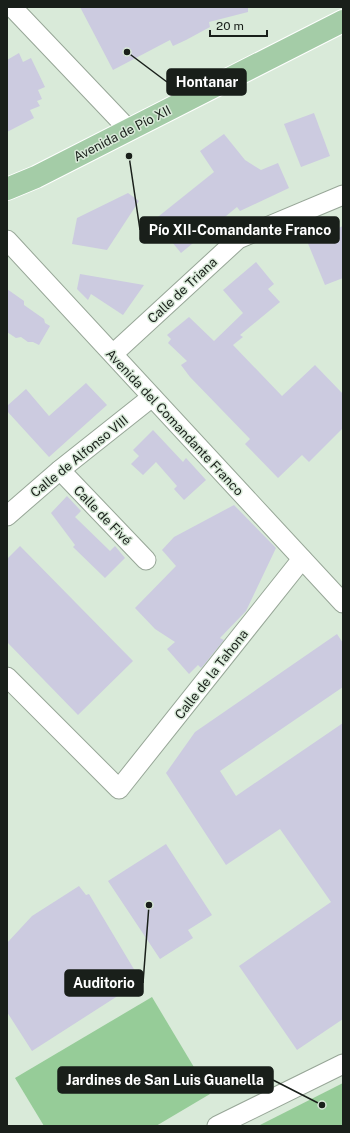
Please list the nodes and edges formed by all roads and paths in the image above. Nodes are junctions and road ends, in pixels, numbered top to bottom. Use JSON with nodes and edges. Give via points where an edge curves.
{"nodes":[{"id":1,"x":12,"y":7,"type":"edge"},
{"id":2,"x":343,"y":21,"type":"edge"},
{"id":3,"x":128,"y":130,"type":"junction"},
{"id":4,"x":7,"y":189,"type":"edge"},
{"id":5,"x":343,"y":195,"type":"edge"},
{"id":6,"x":7,"y":240,"type":"edge"},
{"id":7,"x":113,"y":354,"type":"junction"},
{"id":8,"x":152,"y":396,"type":"junction"},
{"id":9,"x":60,"y":470,"type":"junction"},
{"id":10,"x":7,"y":516,"type":"edge"},
{"id":11,"x":302,"y":559,"type":"junction"},
{"id":12,"x":146,"y":560,"type":"dead end"},
{"id":13,"x":343,"y":604,"type":"edge"},
{"id":14,"x":7,"y":677,"type":"edge"},
{"id":15,"x":343,"y":1064,"type":"edge"},
{"id":16,"x":217,"y":1126,"type":"edge"}],
"edges":[{"from":1,"to":3,"type":"street"},
{"from":2,"to":3,"type":"main road","name":"Avenida de Pío XII"},
{"from":3,"to":4,"type":"main road","name":"Avenida de Pío XII","via":[[36,178]]},
{"from":5,"to":7,"type":"street","name":"Calle de Triana","via":[[238,239]]},
{"from":6,"to":7,"type":"street","name":"Avenida del Comandante Franco"},
{"from":7,"to":8,"type":"street","name":"Avenida del Comandante Franco"},
{"from":8,"to":9,"type":"street","name":"Calle de Alfonso VIII"},
{"from":8,"to":11,"type":"street","name":"Avenida del Comandante Franco"},
{"from":9,"to":10,"type":"street","name":"Calle de Alfonso VIII"},
{"from":9,"to":12,"type":"street","name":"Calle de Fivé"},
{"from":11,"to":13,"type":"street","name":"Avenida del Comandante Franco"},
{"from":11,"to":14,"type":"street","name":"Calle de la Tahona","via":[[119,789]]},
{"from":15,"to":16,"type":"street"}]}
